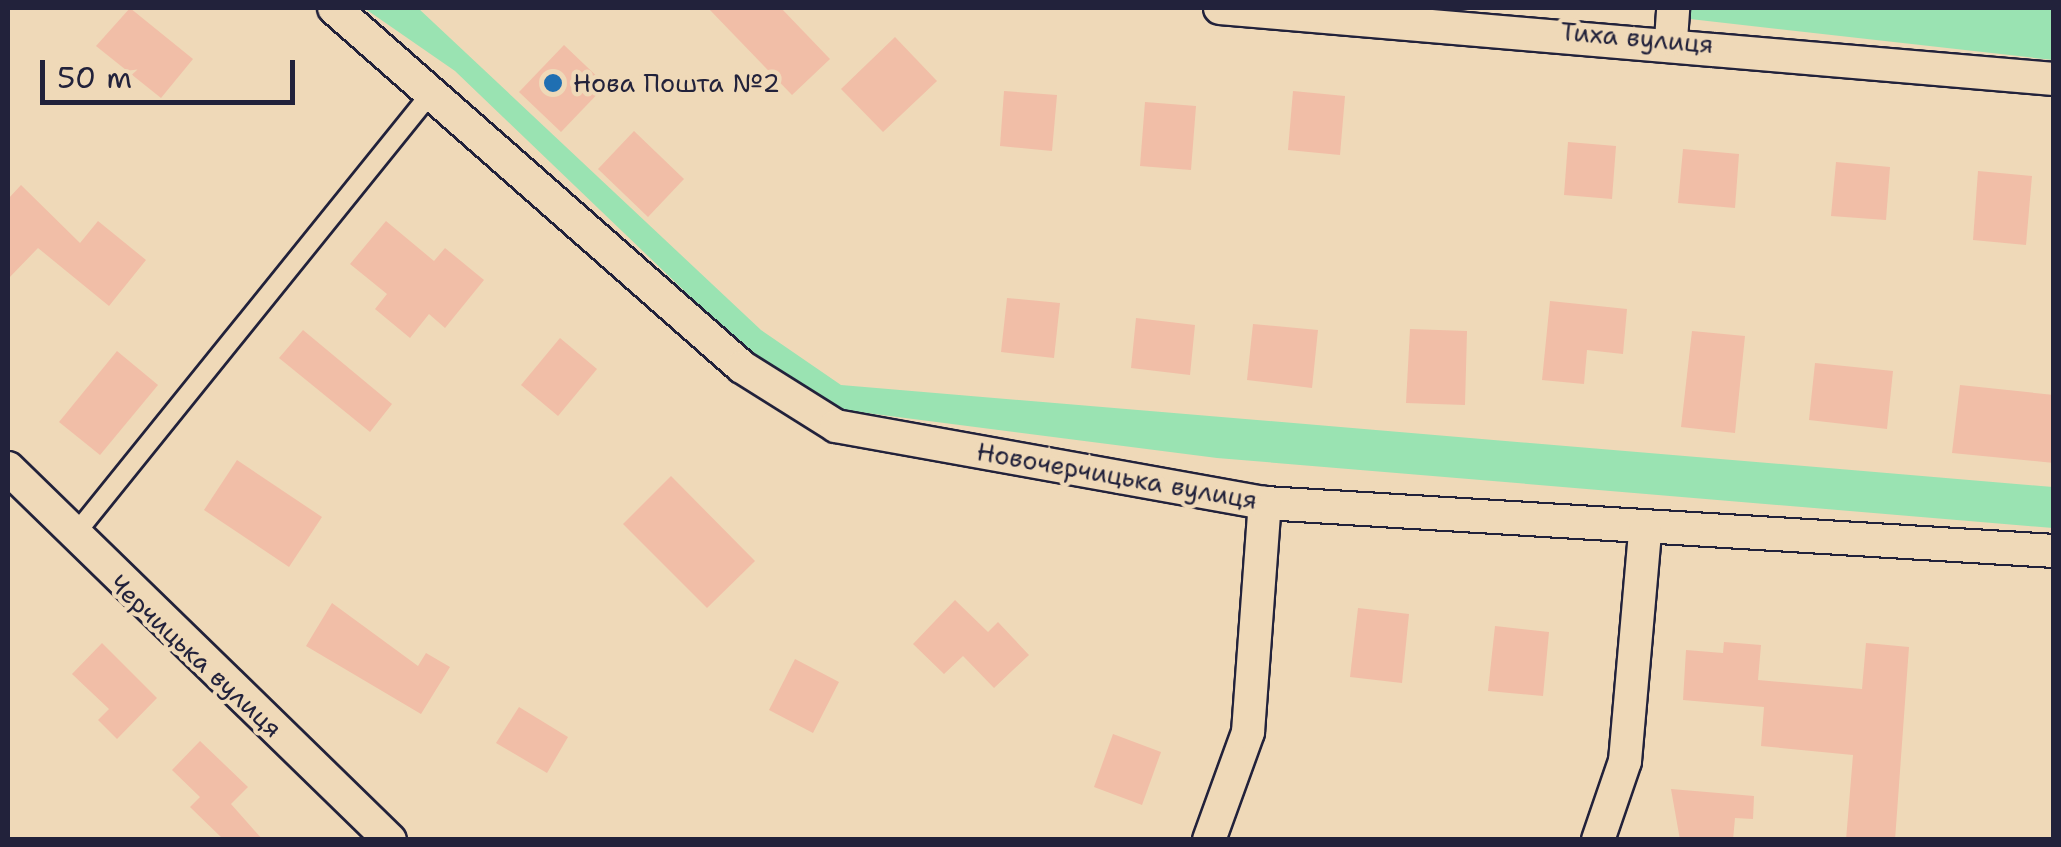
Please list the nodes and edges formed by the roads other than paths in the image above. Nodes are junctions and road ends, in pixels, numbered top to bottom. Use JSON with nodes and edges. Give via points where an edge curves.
{"nodes":[{"id":1,"x":334,"y":8,"type":"edge"},
{"id":2,"x":1220,"y":8,"type":"edge"},
{"id":3,"x":1672,"y":24,"type":"edge"},
{"id":4,"x":2054,"y":80,"type":"edge"},
{"id":5,"x":431,"y":92,"type":"junction"},
{"id":6,"x":8,"y":468,"type":"edge"},
{"id":7,"x":1265,"y":503,"type":"junction"},
{"id":8,"x":1645,"y":532,"type":"junction"},
{"id":9,"x":72,"y":538,"type":"junction"},
{"id":10,"x":2054,"y":551,"type":"edge"},
{"id":11,"x":390,"y":840,"type":"edge"},
{"id":12,"x":1208,"y":840,"type":"edge"},
{"id":13,"x":1598,"y":840,"type":"edge"}],
"edges":[{"from":1,"to":5,"type":"street","name":"Новочерчицька вулиця"},
{"from":2,"to":3,"type":"street","name":"Тиха вулиця"},
{"from":3,"to":4,"type":"street","name":"Тиха вулиця"},
{"from":5,"to":7,"type":"street","name":"Новочерчицька вулиця","via":[[742,367],[836,426]]},
{"from":5,"to":9,"type":"lane"},
{"from":6,"to":9,"type":"street","name":"Черчицька вулиця"},
{"from":7,"to":8,"type":"street","name":"Новочерчицька вулиця"},
{"from":7,"to":12,"type":"street","via":[[1248,732]]},
{"from":8,"to":10,"type":"street","name":"Новочерчицька вулиця"},
{"from":8,"to":13,"type":"street","via":[[1625,761]]},
{"from":9,"to":11,"type":"street","name":"Черчицька вулиця"}]}
